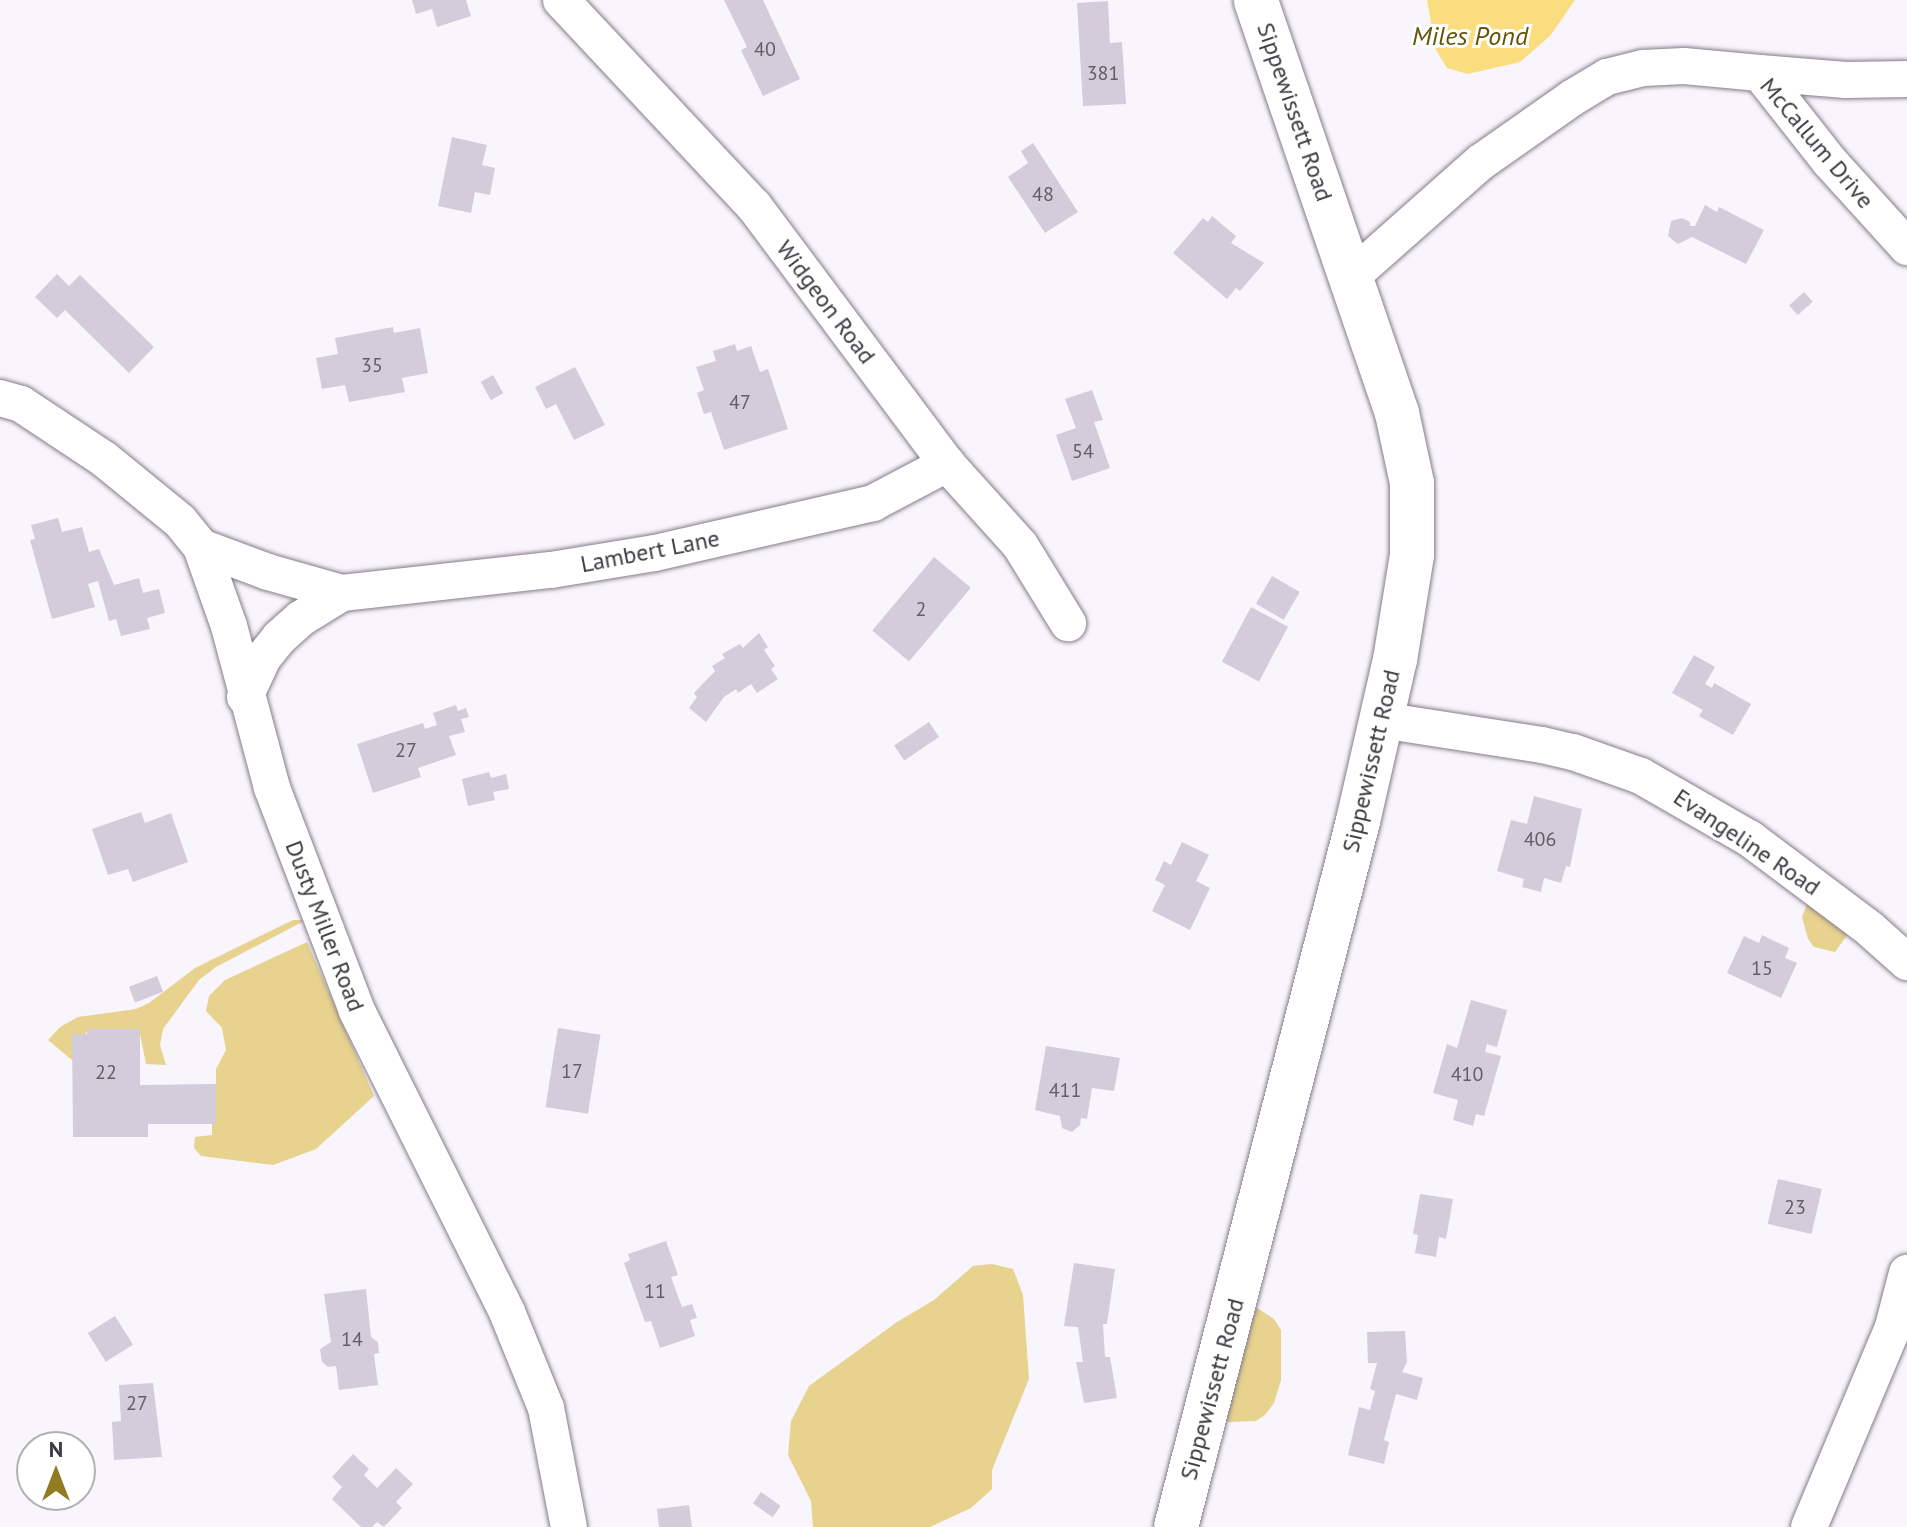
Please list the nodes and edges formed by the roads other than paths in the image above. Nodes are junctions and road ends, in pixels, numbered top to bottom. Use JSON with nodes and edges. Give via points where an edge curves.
{"nodes":[{"id":1,"x":561,"y":0,"type":"edge"},
{"id":2,"x":1256,"y":0,"type":"edge"},
{"id":3,"x":1760,"y":73,"type":"junction"},
{"id":4,"x":1907,"y":79,"type":"edge"},
{"id":5,"x":1907,"y":247,"type":"edge"},
{"id":6,"x":1352,"y":276,"type":"junction"},
{"id":7,"x":0,"y":398,"type":"edge"},
{"id":8,"x":947,"y":464,"type":"junction"},
{"id":9,"x":201,"y":547,"type":"junction"},
{"id":10,"x":342,"y":593,"type":"junction"},
{"id":11,"x":1068,"y":623,"type":"dead end"},
{"id":12,"x":245,"y":697,"type":"junction"},
{"id":13,"x":1381,"y":720,"type":"junction"},
{"id":14,"x":1907,"y":962,"type":"edge"},
{"id":15,"x":1907,"y":1273,"type":"edge"},
{"id":16,"x":569,"y":1527,"type":"edge"},
{"id":17,"x":1176,"y":1527,"type":"edge"},
{"id":18,"x":1809,"y":1527,"type":"edge"}],
"edges":[{"from":1,"to":8,"type":"street","name":"Widgeon Road","via":[[754,206]]},
{"from":2,"to":6,"type":"main road","name":"Sippewissett Road"},
{"from":3,"to":4,"type":"street"},
{"from":3,"to":5,"type":"street","name":"McCallum Drive"},
{"from":3,"to":6,"type":"street","name":"McCallum Drive","via":[[1684,66],[1607,77],[1481,162]]},
{"from":6,"to":13,"type":"main road","name":"Sippewissett Road","via":[[1397,413],[1412,483],[1408,592]]},
{"from":7,"to":9,"type":"street","name":"Dusty Miller Road","via":[[21,404],[104,459],[180,521]]},
{"from":8,"to":10,"type":"street","name":"Lambert Lane","via":[[873,503],[655,553]]},
{"from":8,"to":11,"type":"street","name":"Widgeon Road","via":[[1020,545]]},
{"from":9,"to":10,"type":"street","name":"Lambert Lane"},
{"from":9,"to":12,"type":"street","name":"Dusty Miller Road","via":[[229,626]]},
{"from":10,"to":12,"type":"street","name":"Lambert Lane","via":[[279,638]]},
{"from":12,"to":16,"type":"street","name":"Dusty Miller Road","via":[[272,788],[357,1011],[478,1251],[535,1381],[554,1438]]},
{"from":13,"to":14,"type":"street","name":"Evangeline Road","via":[[1557,748],[1641,776],[1749,838]]},
{"from":13,"to":17,"type":"main road","name":"Sippewissett Road","via":[[1266,1189]]},
{"from":15,"to":18,"type":"street","via":[[1893,1327]]}]}
